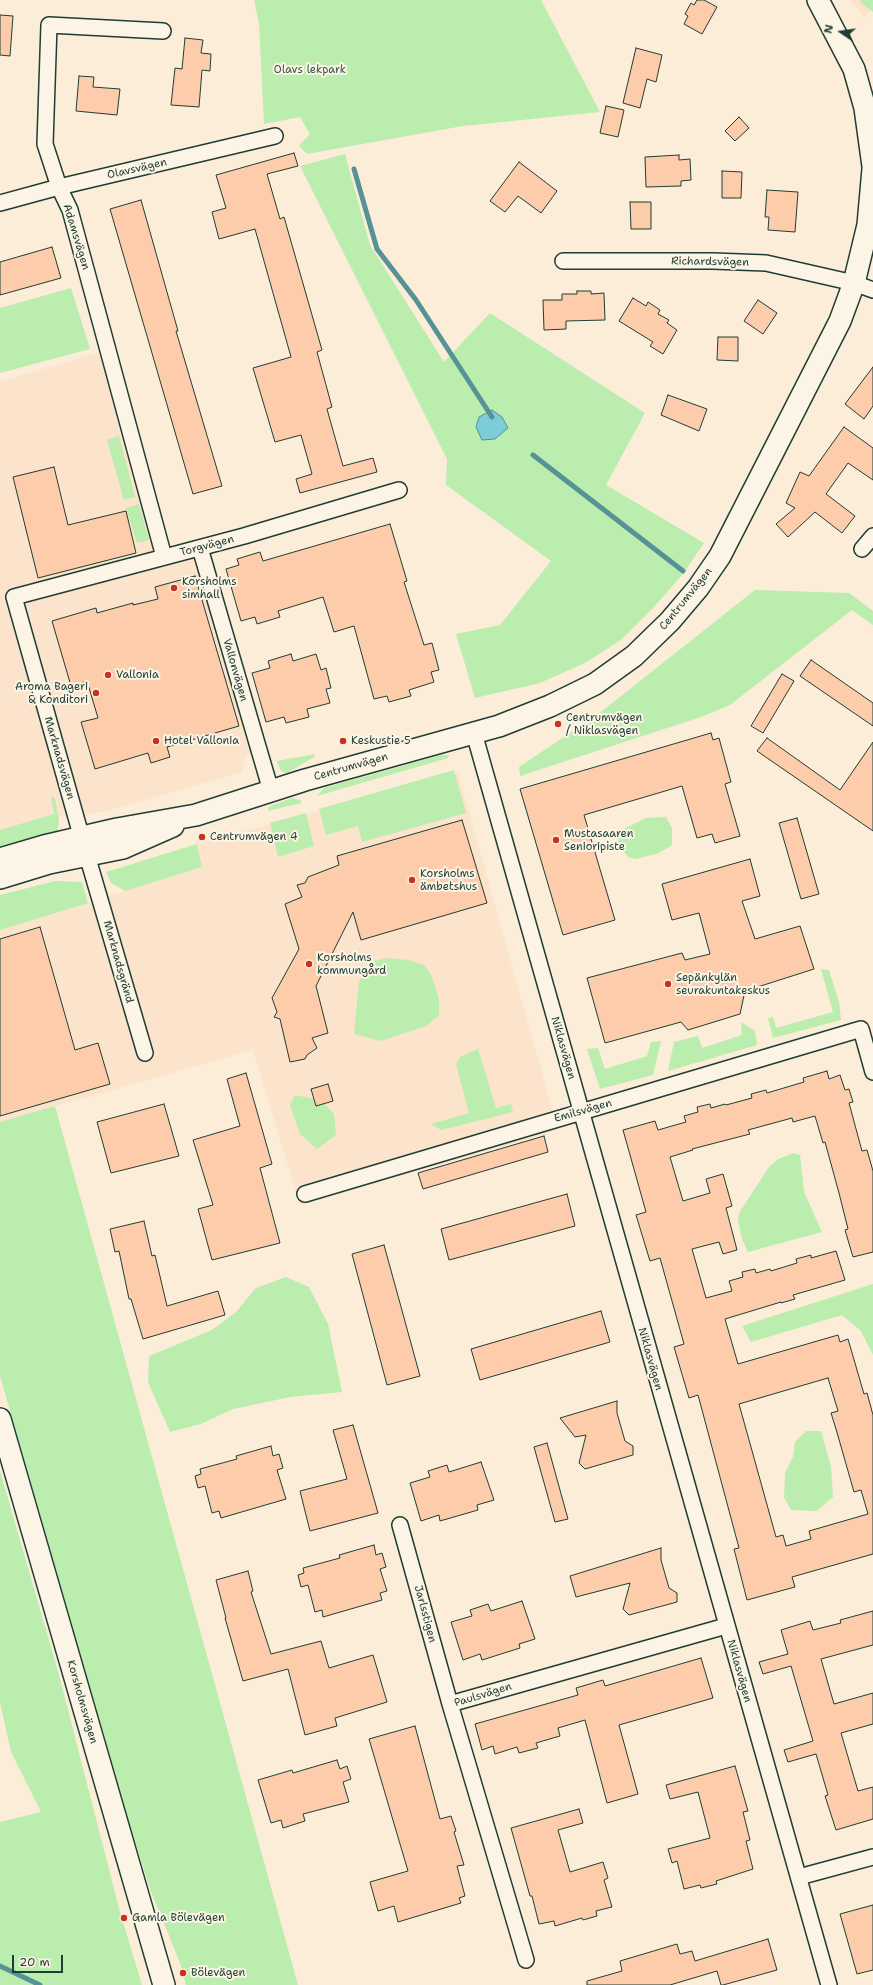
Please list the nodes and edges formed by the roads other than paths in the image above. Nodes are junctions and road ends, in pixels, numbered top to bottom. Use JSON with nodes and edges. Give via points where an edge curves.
{"nodes":[{"id":1,"x":818,"y":0,"type":"edge"},
{"id":2,"x":163,"y":31,"type":"dead end"},
{"id":3,"x":275,"y":136,"type":"dead end"},
{"id":4,"x":873,"y":167,"type":"edge"},
{"id":5,"x":59,"y":187,"type":"junction"},
{"id":6,"x":0,"y":203,"type":"edge"},
{"id":7,"x":563,"y":261,"type":"dead end"},
{"id":8,"x":864,"y":286,"type":"edge"},
{"id":9,"x":399,"y":490,"type":"dead end"},
{"id":10,"x":873,"y":536,"type":"edge"},
{"id":11,"x":200,"y":548,"type":"junction"},
{"id":12,"x":862,"y":549,"type":"dead end"},
{"id":13,"x":164,"y":557,"type":"junction"},
{"id":14,"x":14,"y":597,"type":"joint"},
{"id":15,"x":474,"y":733,"type":"junction"},
{"id":16,"x":271,"y":791,"type":"junction"},
{"id":17,"x":86,"y":855,"type":"junction"},
{"id":18,"x":0,"y":859,"type":"edge"},
{"id":19,"x":0,"y":878,"type":"edge"},
{"id":20,"x":145,"y":1053,"type":"dead end"},
{"id":21,"x":873,"y":1072,"type":"edge"},
{"id":22,"x":581,"y":1112,"type":"junction"},
{"id":23,"x":305,"y":1194,"type":"dead end"},
{"id":24,"x":0,"y":1419,"type":"edge"},
{"id":25,"x":400,"y":1525,"type":"dead end"},
{"id":26,"x":726,"y":1626,"type":"junction"},
{"id":27,"x":450,"y":1704,"type":"junction"},
{"id":28,"x":873,"y":1857,"type":"edge"},
{"id":29,"x":799,"y":1877,"type":"junction"},
{"id":30,"x":526,"y":1960,"type":"dead end"},
{"id":31,"x":164,"y":1985,"type":"edge"},
{"id":32,"x":829,"y":1985,"type":"edge"}],
"edges":[{"from":1,"to":4,"type":"main road","name":"Centrumvägen","via":[[854,69],[865,108]]},
{"from":2,"to":5,"type":"street","name":"Adamsvägen","via":[[49,25],[45,144]]},
{"from":3,"to":5,"type":"street","name":"Olavsvägen"},
{"from":4,"to":8,"type":"main road","name":"Centrumvägen"},
{"from":5,"to":6,"type":"street","name":"Olavsvägen"},
{"from":5,"to":13,"type":"street","name":"Adamsvägen","via":[[70,210]]},
{"from":7,"to":8,"type":"street","name":"Richardsvägen","via":[[766,263]]},
{"from":8,"to":15,"type":"main road","name":"Centrumvägen","via":[[840,321],[720,556],[698,588],[670,621],[634,656],[595,684],[550,706]]},
{"from":9,"to":11,"type":"street","name":"Torgvägen"},
{"from":10,"to":12,"type":"street"},
{"from":11,"to":13,"type":"street","name":"Torgvägen"},
{"from":11,"to":16,"type":"street","name":"Vallonvägen"},
{"from":13,"to":14,"type":"street","name":"Torgvägen"},
{"from":14,"to":17,"type":"street","name":"Marknadsvägen"},
{"from":15,"to":16,"type":"main road","name":"Centrumvägen"},
{"from":15,"to":22,"type":"street","name":"Niklasvägen"},
{"from":16,"to":17,"type":"main road","name":"Centrumvägen"},
{"from":17,"to":18,"type":"main road","name":"Centrumvägen"},
{"from":17,"to":19,"type":"main road","name":"Centrumvägen"},
{"from":17,"to":20,"type":"street","name":"Marknadsgränd"},
{"from":21,"to":22,"type":"street","name":"Emilsvägen","via":[[860,1029]]},
{"from":22,"to":23,"type":"street","name":"Emilsvägen"},
{"from":22,"to":26,"type":"street","name":"Niklasvägen"},
{"from":24,"to":31,"type":"main road","name":"Korsholmsvägen"},
{"from":25,"to":27,"type":"street","name":"Jarlsstigen"},
{"from":26,"to":27,"type":"street","name":"Paulsvägen"},
{"from":26,"to":29,"type":"street","name":"Niklasvägen"},
{"from":27,"to":30,"type":"street","name":"Paulsvägen"},
{"from":28,"to":29,"type":"street"},
{"from":29,"to":32,"type":"street","name":"Niklasvägen"}]}
